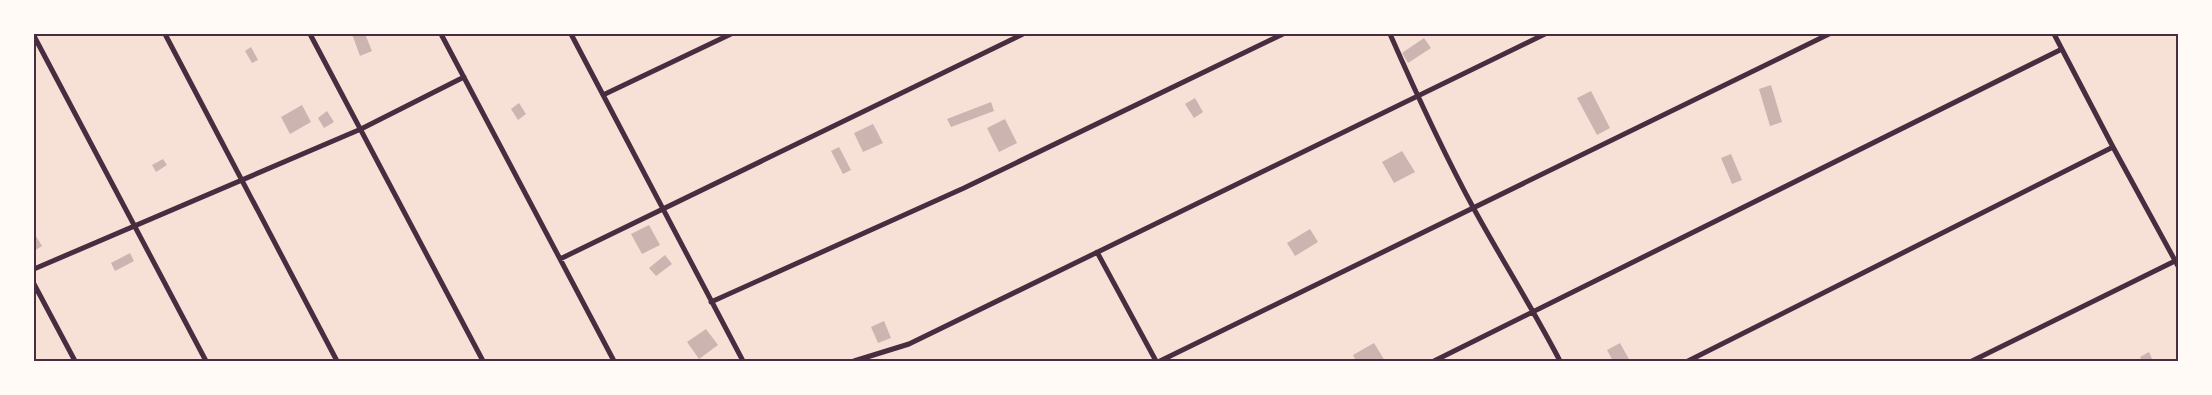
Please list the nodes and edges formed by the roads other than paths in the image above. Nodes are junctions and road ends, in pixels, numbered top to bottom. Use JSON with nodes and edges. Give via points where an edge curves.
{"nodes":[{"id":1,"x":165,"y":34,"type":"edge"},
{"id":2,"x":310,"y":34,"type":"edge"},
{"id":3,"x":441,"y":34,"type":"edge"},
{"id":4,"x":571,"y":34,"type":"edge"},
{"id":5,"x":731,"y":34,"type":"edge"},
{"id":6,"x":1024,"y":34,"type":"edge"},
{"id":7,"x":1283,"y":34,"type":"edge"},
{"id":8,"x":1390,"y":34,"type":"edge"},
{"id":9,"x":1546,"y":34,"type":"edge"},
{"id":10,"x":1829,"y":34,"type":"edge"},
{"id":11,"x":2054,"y":34,"type":"edge"},
{"id":12,"x":34,"y":36,"type":"edge"},
{"id":13,"x":2062,"y":49,"type":"junction"},
{"id":14,"x":464,"y":77,"type":"junction"},
{"id":15,"x":603,"y":94,"type":"junction"},
{"id":16,"x":1417,"y":96,"type":"junction"},
{"id":17,"x":361,"y":129,"type":"junction"},
{"id":18,"x":2112,"y":147,"type":"junction"},
{"id":19,"x":242,"y":181,"type":"junction"},
{"id":20,"x":1474,"y":208,"type":"junction"},
{"id":21,"x":663,"y":209,"type":"junction"},
{"id":22,"x":135,"y":227,"type":"junction"},
{"id":23,"x":1098,"y":252,"type":"junction"},
{"id":24,"x":560,"y":259,"type":"junction"},
{"id":25,"x":2177,"y":263,"type":"edge"},
{"id":26,"x":34,"y":270,"type":"edge"},
{"id":27,"x":34,"y":284,"type":"edge"},
{"id":28,"x":711,"y":302,"type":"junction"},
{"id":29,"x":1534,"y":311,"type":"junction"},
{"id":30,"x":75,"y":361,"type":"edge"},
{"id":31,"x":206,"y":361,"type":"edge"},
{"id":32,"x":337,"y":361,"type":"edge"},
{"id":33,"x":484,"y":361,"type":"edge"},
{"id":34,"x":614,"y":361,"type":"edge"},
{"id":35,"x":743,"y":361,"type":"edge"},
{"id":36,"x":854,"y":361,"type":"edge"},
{"id":37,"x":1156,"y":361,"type":"edge"},
{"id":38,"x":1160,"y":361,"type":"edge"},
{"id":39,"x":1434,"y":361,"type":"edge"},
{"id":40,"x":1560,"y":361,"type":"edge"},
{"id":41,"x":1688,"y":361,"type":"edge"},
{"id":42,"x":1972,"y":361,"type":"edge"}],
"edges":[{"from":1,"to":19,"type":"street"},
{"from":2,"to":17,"type":"street"},
{"from":3,"to":14,"type":"street"},
{"from":4,"to":15,"type":"street"},
{"from":5,"to":15,"type":"street"},
{"from":6,"to":21,"type":"street"},
{"from":7,"to":28,"type":"street","via":[[964,188]]},
{"from":8,"to":16,"type":"street"},
{"from":9,"to":16,"type":"street"},
{"from":10,"to":20,"type":"street"},
{"from":11,"to":13,"type":"street"},
{"from":12,"to":22,"type":"street"},
{"from":13,"to":18,"type":"street"},
{"from":13,"to":29,"type":"street"},
{"from":14,"to":17,"type":"street"},
{"from":14,"to":24,"type":"street"},
{"from":15,"to":21,"type":"street"},
{"from":16,"to":20,"type":"street"},
{"from":16,"to":23,"type":"street"},
{"from":17,"to":19,"type":"street"},
{"from":17,"to":33,"type":"street"},
{"from":18,"to":25,"type":"street"},
{"from":18,"to":41,"type":"street"},
{"from":19,"to":22,"type":"street"},
{"from":19,"to":32,"type":"street"},
{"from":20,"to":29,"type":"street"},
{"from":20,"to":38,"type":"street"},
{"from":21,"to":24,"type":"street"},
{"from":21,"to":28,"type":"street"},
{"from":22,"to":26,"type":"street"},
{"from":22,"to":31,"type":"street"},
{"from":23,"to":36,"type":"street","via":[[909,344]]},
{"from":23,"to":37,"type":"street"},
{"from":24,"to":34,"type":"street"},
{"from":25,"to":42,"type":"street"},
{"from":27,"to":30,"type":"street"},
{"from":28,"to":35,"type":"street"},
{"from":29,"to":39,"type":"street"},
{"from":29,"to":40,"type":"street"}]}
